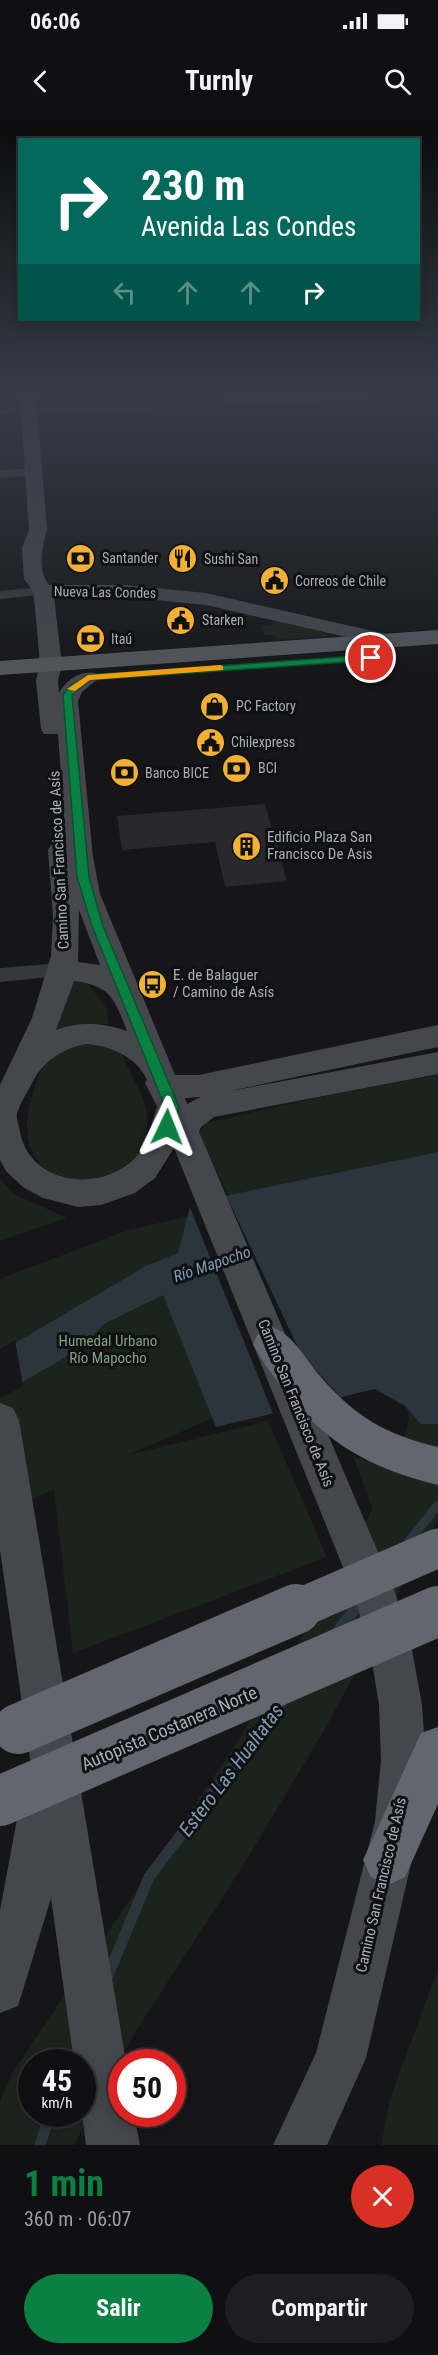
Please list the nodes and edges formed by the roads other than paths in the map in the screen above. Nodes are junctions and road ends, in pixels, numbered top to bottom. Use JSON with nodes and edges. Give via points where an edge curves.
{"nodes":[{"id":1,"x":35,"y":492,"type":"edge"},
{"id":2,"x":43,"y":591,"type":"junction"},
{"id":3,"x":0,"y":595,"type":"edge"},
{"id":4,"x":438,"y":637,"type":"edge"},
{"id":5,"x":386,"y":640,"type":"junction"},
{"id":6,"x":438,"y":653,"type":"edge"},
{"id":7,"x":0,"y":668,"type":"edge"},
{"id":8,"x":49,"y":673,"type":"junction"},
{"id":9,"x":88,"y":678,"type":"junction"},
{"id":10,"x":0,"y":682,"type":"edge"},
{"id":11,"x":62,"y":970,"type":"junction"},
{"id":12,"x":0,"y":975,"type":"edge"},
{"id":13,"x":122,"y":988,"type":"junction"},
{"id":14,"x":438,"y":1036,"type":"edge"},
{"id":15,"x":438,"y":1063,"type":"edge"},
{"id":16,"x":25,"y":1066,"type":"junction"},
{"id":17,"x":167,"y":1096,"type":"junction"},
{"id":18,"x":0,"y":1117,"type":"edge"},
{"id":19,"x":272,"y":1344,"type":"junction"},
{"id":20,"x":0,"y":1420,"type":"edge"},
{"id":21,"x":438,"y":1466,"type":"edge"},
{"id":22,"x":438,"y":1548,"type":"edge"},
{"id":23,"x":438,"y":1611,"type":"edge"},
{"id":24,"x":17,"y":1735,"type":"edge"},
{"id":25,"x":438,"y":1749,"type":"edge"},
{"id":26,"x":0,"y":1801,"type":"edge"},
{"id":27,"x":388,"y":1860,"type":"junction"},
{"id":28,"x":0,"y":1988,"type":"edge"},
{"id":29,"x":340,"y":2058,"type":"junction"},
{"id":30,"x":112,"y":2145,"type":"edge"},
{"id":31,"x":300,"y":2145,"type":"edge"},
{"id":32,"x":323,"y":2145,"type":"edge"}],
"edges":[{"from":1,"to":2,"type":"main road","name":"Camino San Francisco de Asís","via":[[38,530],[46,542],[51,576]]},
{"from":2,"to":3,"type":"street","name":"Nueva Las Condes"},
{"from":2,"to":5,"type":"main road","name":"Nueva Las Condes","via":[[125,591],[206,599]]},
{"from":2,"to":8,"type":"main road","name":"Camino San Francisco de Asís"},
{"from":4,"to":5,"type":"main road"},
{"from":5,"to":8,"type":"main road"},
{"from":6,"to":9,"type":"main road"},
{"from":7,"to":8,"type":"main road"},
{"from":8,"to":9,"type":"main road"},
{"from":8,"to":10,"type":"main road"},
{"from":8,"to":11,"type":"main road","name":"Camino San Francisco de Asís","via":[[64,898]]},
{"from":9,"to":13,"type":"main road","name":"Camino San Francisco de Asís","via":[[73,688],[67,701],[80,857],[87,894]]},
{"from":11,"to":12,"type":"street"},
{"from":11,"to":13,"type":"main road","via":[[100,975]]},
{"from":11,"to":16,"type":"main road","name":"Camino San Francisco de Asís"},
{"from":13,"to":17,"type":"main road","name":"Camino San Francisco de Asís"},
{"from":14,"to":17,"type":"main road","via":[[199,1086],[178,1086]]},
{"from":15,"to":17,"type":"main road","via":[[206,1107],[189,1119]]},
{"from":16,"to":17,"type":"main road","via":[[49,1045],[64,1038],[116,1036],[131,1042]]},
{"from":16,"to":18,"type":"main road","name":"Camino San Francisco de Asís"},
{"from":17,"to":18,"type":"main road","via":[[160,1146],[142,1170],[118,1188],[88,1195],[56,1190],[28,1175],[7,1148]]},
{"from":17,"to":19,"type":"main road","name":"Camino San Francisco de Asís"},
{"from":19,"to":21,"type":"highway","via":[[307,1390],[347,1430],[392,1455]]},
{"from":19,"to":27,"type":"main road","name":"Camino San Francisco de Asís","bridge":true,"via":[[374,1592],[397,1672],[405,1745],[404,1783]]},
{"from":20,"to":24,"type":"main road","via":[[18,1539]]},
{"from":22,"to":24,"type":"highway","bridge":true},
{"from":23,"to":26,"type":"highway","name":"Autopista Costanera Norte","bridge":true},
{"from":24,"to":28,"type":"main road","via":[[34,1867]]},
{"from":24,"to":30,"type":"main road","via":[[69,1857]]},
{"from":25,"to":27,"type":"highway"},
{"from":27,"to":29,"type":"main road","name":"Camino San Francisco de Asís"},
{"from":29,"to":31,"type":"main road","name":"Camino San Francisco de Asís"},
{"from":29,"to":32,"type":"main road"}]}
